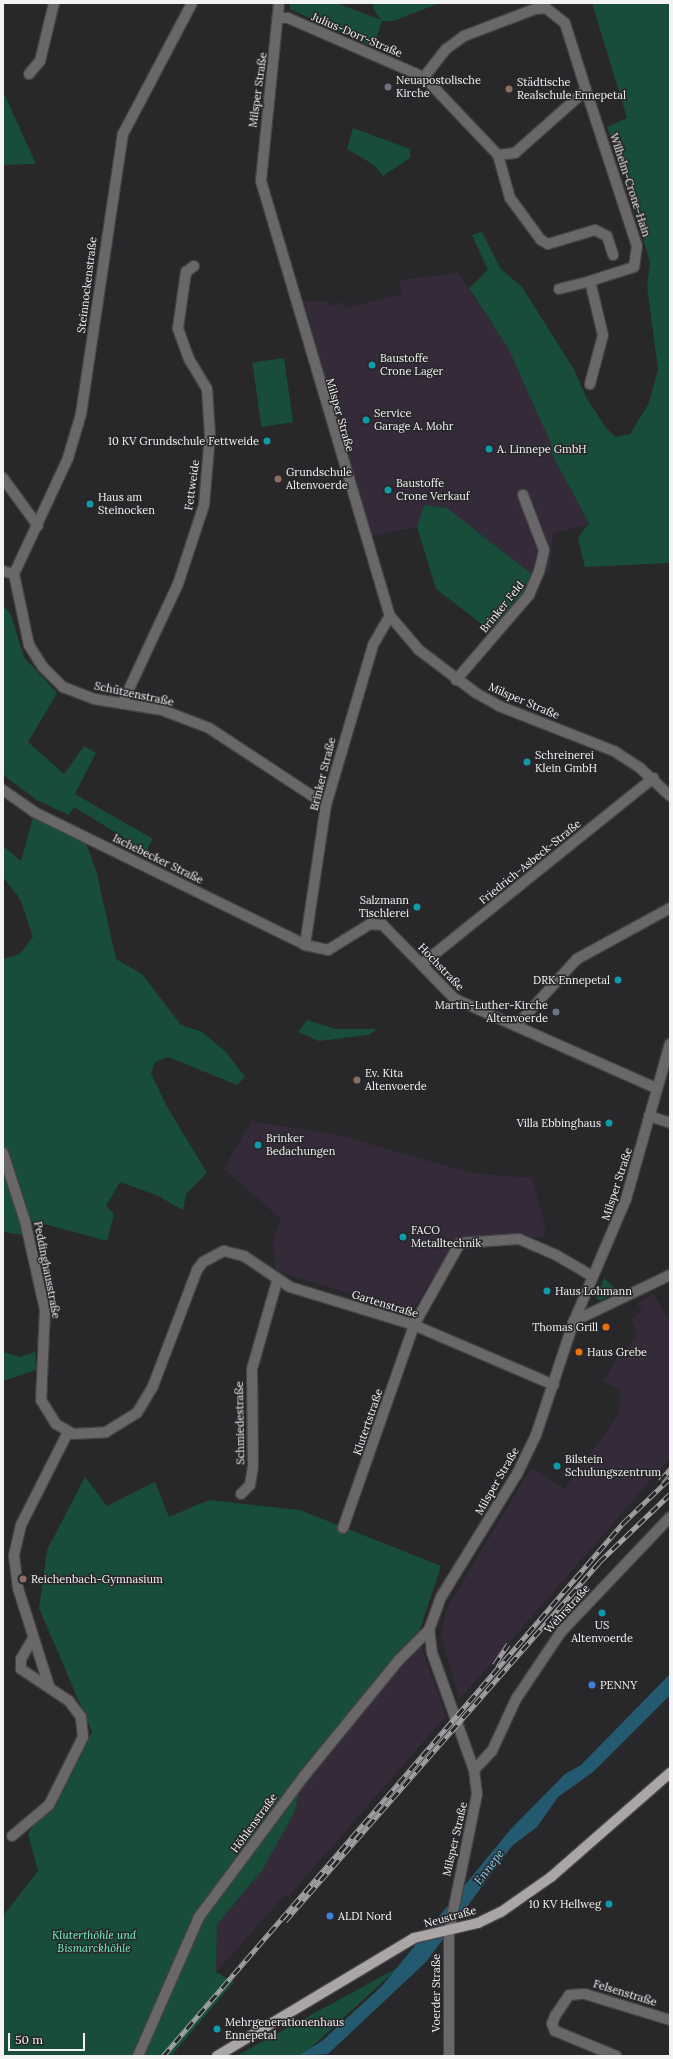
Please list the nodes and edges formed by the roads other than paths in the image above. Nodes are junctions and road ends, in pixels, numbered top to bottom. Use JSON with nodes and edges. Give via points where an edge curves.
{"nodes":[{"id":1,"x":54,"y":3,"type":"edge"},
{"id":2,"x":192,"y":3,"type":"edge"},
{"id":3,"x":279,"y":3,"type":"edge"},
{"id":4,"x":280,"y":18,"type":"junction"},
{"id":5,"x":29,"y":74,"type":"dead end"},
{"id":6,"x":424,"y":77,"type":"junction"},
{"id":7,"x":586,"y":90,"type":"junction"},
{"id":8,"x":498,"y":155,"type":"junction"},
{"id":9,"x":612,"y":255,"type":"dead end"},
{"id":10,"x":194,"y":266,"type":"dead end"},
{"id":11,"x":590,"y":281,"type":"junction"},
{"id":12,"x":559,"y":289,"type":"dead end"},
{"id":13,"x":590,"y":384,"type":"dead end"},
{"id":14,"x":3,"y":478,"type":"edge"},
{"id":15,"x":523,"y":495,"type":"dead end"},
{"id":16,"x":38,"y":526,"type":"junction"},
{"id":17,"x":3,"y":571,"type":"edge"},
{"id":18,"x":14,"y":574,"type":"junction"},
{"id":19,"x":390,"y":616,"type":"junction"},
{"id":20,"x":456,"y":680,"type":"junction"},
{"id":21,"x":122,"y":704,"type":"junction"},
{"id":22,"x":653,"y":778,"type":"junction"},
{"id":23,"x":3,"y":790,"type":"edge"},
{"id":24,"x":670,"y":796,"type":"edge"},
{"id":25,"x":326,"y":805,"type":"junction"},
{"id":26,"x":670,"y":908,"type":"edge"},
{"id":27,"x":305,"y":945,"type":"junction"},
{"id":28,"x":422,"y":964,"type":"junction"},
{"id":29,"x":516,"y":1026,"type":"junction"},
{"id":30,"x":670,"y":1044,"type":"edge"},
{"id":31,"x":656,"y":1088,"type":"junction"},
{"id":32,"x":649,"y":1116,"type":"junction"},
{"id":33,"x":670,"y":1123,"type":"edge"},
{"id":34,"x":3,"y":1153,"type":"edge"},
{"id":35,"x":212,"y":1256,"type":"joint"},
{"id":36,"x":670,"y":1275,"type":"edge"},
{"id":37,"x":592,"y":1276,"type":"junction"},
{"id":38,"x":277,"y":1280,"type":"junction"},
{"id":39,"x":574,"y":1321,"type":"junction"},
{"id":40,"x":414,"y":1324,"type":"junction"},
{"id":41,"x":554,"y":1385,"type":"junction"},
{"id":42,"x":68,"y":1432,"type":"junction"},
{"id":43,"x":241,"y":1494,"type":"dead end"},
{"id":44,"x":670,"y":1517,"type":"edge"},
{"id":45,"x":343,"y":1528,"type":"dead end"},
{"id":46,"x":429,"y":1630,"type":"junction"},
{"id":47,"x":32,"y":1640,"type":"junction"},
{"id":48,"x":49,"y":1686,"type":"junction"},
{"id":49,"x":474,"y":1770,"type":"junction"},
{"id":50,"x":670,"y":1774,"type":"edge"},
{"id":51,"x":12,"y":1836,"type":"dead end"},
{"id":52,"x":449,"y":1931,"type":"junction"},
{"id":53,"x":670,"y":2020,"type":"edge"},
{"id":54,"x":218,"y":2055,"type":"edge"},
{"id":55,"x":138,"y":2056,"type":"edge"},
{"id":56,"x":449,"y":2056,"type":"edge"},
{"id":57,"x":616,"y":2056,"type":"edge"}],
"edges":[{"from":1,"to":5,"type":"street","via":[[40,61]]},
{"from":2,"to":16,"type":"street","name":"Steinnockenstraße","via":[[123,134],[81,414],[68,458]]},
{"from":3,"to":4,"type":"street","name":"Milsper Straße"},
{"from":4,"to":6,"type":"street","name":"Julius-Dorr-Straße","via":[[288,18]]},
{"from":4,"to":19,"type":"street","name":"Milsper Straße","via":[[264,133],[261,181]]},
{"from":6,"to":7,"type":"street","via":[[442,53],[464,36],[535,9],[546,8],[565,23]]},
{"from":6,"to":8,"type":"street"},
{"from":7,"to":8,"type":"street","via":[[515,152]]},
{"from":7,"to":11,"type":"street","name":"Wilhelm-Crone-Hain","via":[[637,246],[634,267]]},
{"from":8,"to":9,"type":"street","via":[[510,198],[541,240],[548,244],[595,230],[607,236]]},
{"from":10,"to":21,"type":"street","name":"Fettweide","via":[[186,272],[178,328],[189,359],[207,388],[210,435],[204,505],[178,584]]},
{"from":11,"to":12,"type":"street","name":"Wilhelm-Crone-Hain"},
{"from":11,"to":13,"type":"street","via":[[602,335]]},
{"from":14,"to":16,"type":"street"},
{"from":15,"to":20,"type":"street","name":"Brinker Feld","via":[[544,550],[539,572],[529,595]]},
{"from":16,"to":18,"type":"street","name":"Steinnockenstraße"},
{"from":17,"to":18,"type":"street"},
{"from":18,"to":21,"type":"street","name":"Schützenstraße","via":[[29,645],[42,666],[63,687],[94,699]]},
{"from":19,"to":20,"type":"street","name":"Milsper Straße","via":[[407,639]]},
{"from":19,"to":25,"type":"street","name":"Brinker Straße","via":[[373,645]]},
{"from":20,"to":22,"type":"street","name":"Milsper Straße","via":[[499,706],[600,744]]},
{"from":21,"to":25,"type":"street","name":"Schützenstraße","via":[[162,710],[209,728]]},
{"from":22,"to":24,"type":"street","name":"Milsper Straße"},
{"from":22,"to":28,"type":"street","name":"Friedrich-Asbeck-Straße"},
{"from":23,"to":27,"type":"street","name":"Ischebecker Straße","via":[[40,815]]},
{"from":25,"to":27,"type":"street","name":"Brinker Straße"},
{"from":26,"to":29,"type":"street","via":[[577,959]]},
{"from":27,"to":28,"type":"street","name":"Hochstraße","via":[[328,950],[376,923],[389,930]]},
{"from":28,"to":29,"type":"street","name":"Hochstraße","via":[[455,1000]]},
{"from":29,"to":31,"type":"street","name":"Hochstraße"},
{"from":30,"to":31,"type":"street","name":"Milsper Straße"},
{"from":31,"to":32,"type":"street","name":"Milsper Straße"},
{"from":32,"to":33,"type":"street"},
{"from":32,"to":37,"type":"street","name":"Milsper Straße","via":[[626,1199]]},
{"from":34,"to":42,"type":"street","name":"Peddinghausstraße","via":[[25,1221],[45,1310],[41,1400],[49,1417]]},
{"from":35,"to":38,"type":"street","name":"Gartenstraße","via":[[233,1251]]},
{"from":35,"to":42,"type":"street","name":"Peddinghausstraße","via":[[197,1270],[153,1386],[137,1413],[106,1432],[88,1435]]},
{"from":36,"to":39,"type":"street"},
{"from":37,"to":39,"type":"street","name":"Milsper Straße"},
{"from":37,"to":40,"type":"street","name":"Klutertstraße","via":[[556,1255],[518,1240],[460,1243]]},
{"from":38,"to":40,"type":"street","name":"Gartenstraße"},
{"from":38,"to":43,"type":"street","name":"Schmiedestraße","via":[[252,1369],[253,1466],[250,1485]]},
{"from":39,"to":41,"type":"street","name":"Milsper Straße"},
{"from":40,"to":41,"type":"street","name":"Gartenstraße"},
{"from":40,"to":45,"type":"street","name":"Klutertstraße"},
{"from":41,"to":46,"type":"street","name":"Milsper Straße","via":[[517,1474],[441,1597]]},
{"from":42,"to":47,"type":"street","via":[[15,1542],[18,1588],[31,1625]]},
{"from":44,"to":49,"type":"street","name":"Wehrstraße","via":[[561,1632],[516,1699],[492,1751]]},
{"from":46,"to":49,"type":"street","name":"Milsper Straße","via":[[432,1654]]},
{"from":46,"to":55,"type":"street","name":"Höhlenstraße","via":[[398,1661],[304,1776],[199,1917]]},
{"from":47,"to":48,"type":"street"},
{"from":47,"to":48,"type":"street","via":[[19,1664],[26,1672]]},
{"from":48,"to":51,"type":"street","via":[[69,1701],[81,1717],[83,1737],[49,1805]]},
{"from":49,"to":52,"type":"street","name":"Milsper Straße","via":[[477,1794],[475,1814],[459,1876]]},
{"from":50,"to":52,"type":"main road","name":"Neustraße","via":[[537,1888],[489,1918]]},
{"from":52,"to":54,"type":"main road","name":"Neustraße","via":[[420,1937],[355,1971]]},
{"from":52,"to":56,"type":"street","name":"Voerder Straße"},
{"from":53,"to":57,"type":"street","name":"Felsenstraße","via":[[577,1992],[562,2002],[552,2024],[555,2032]]}]}
